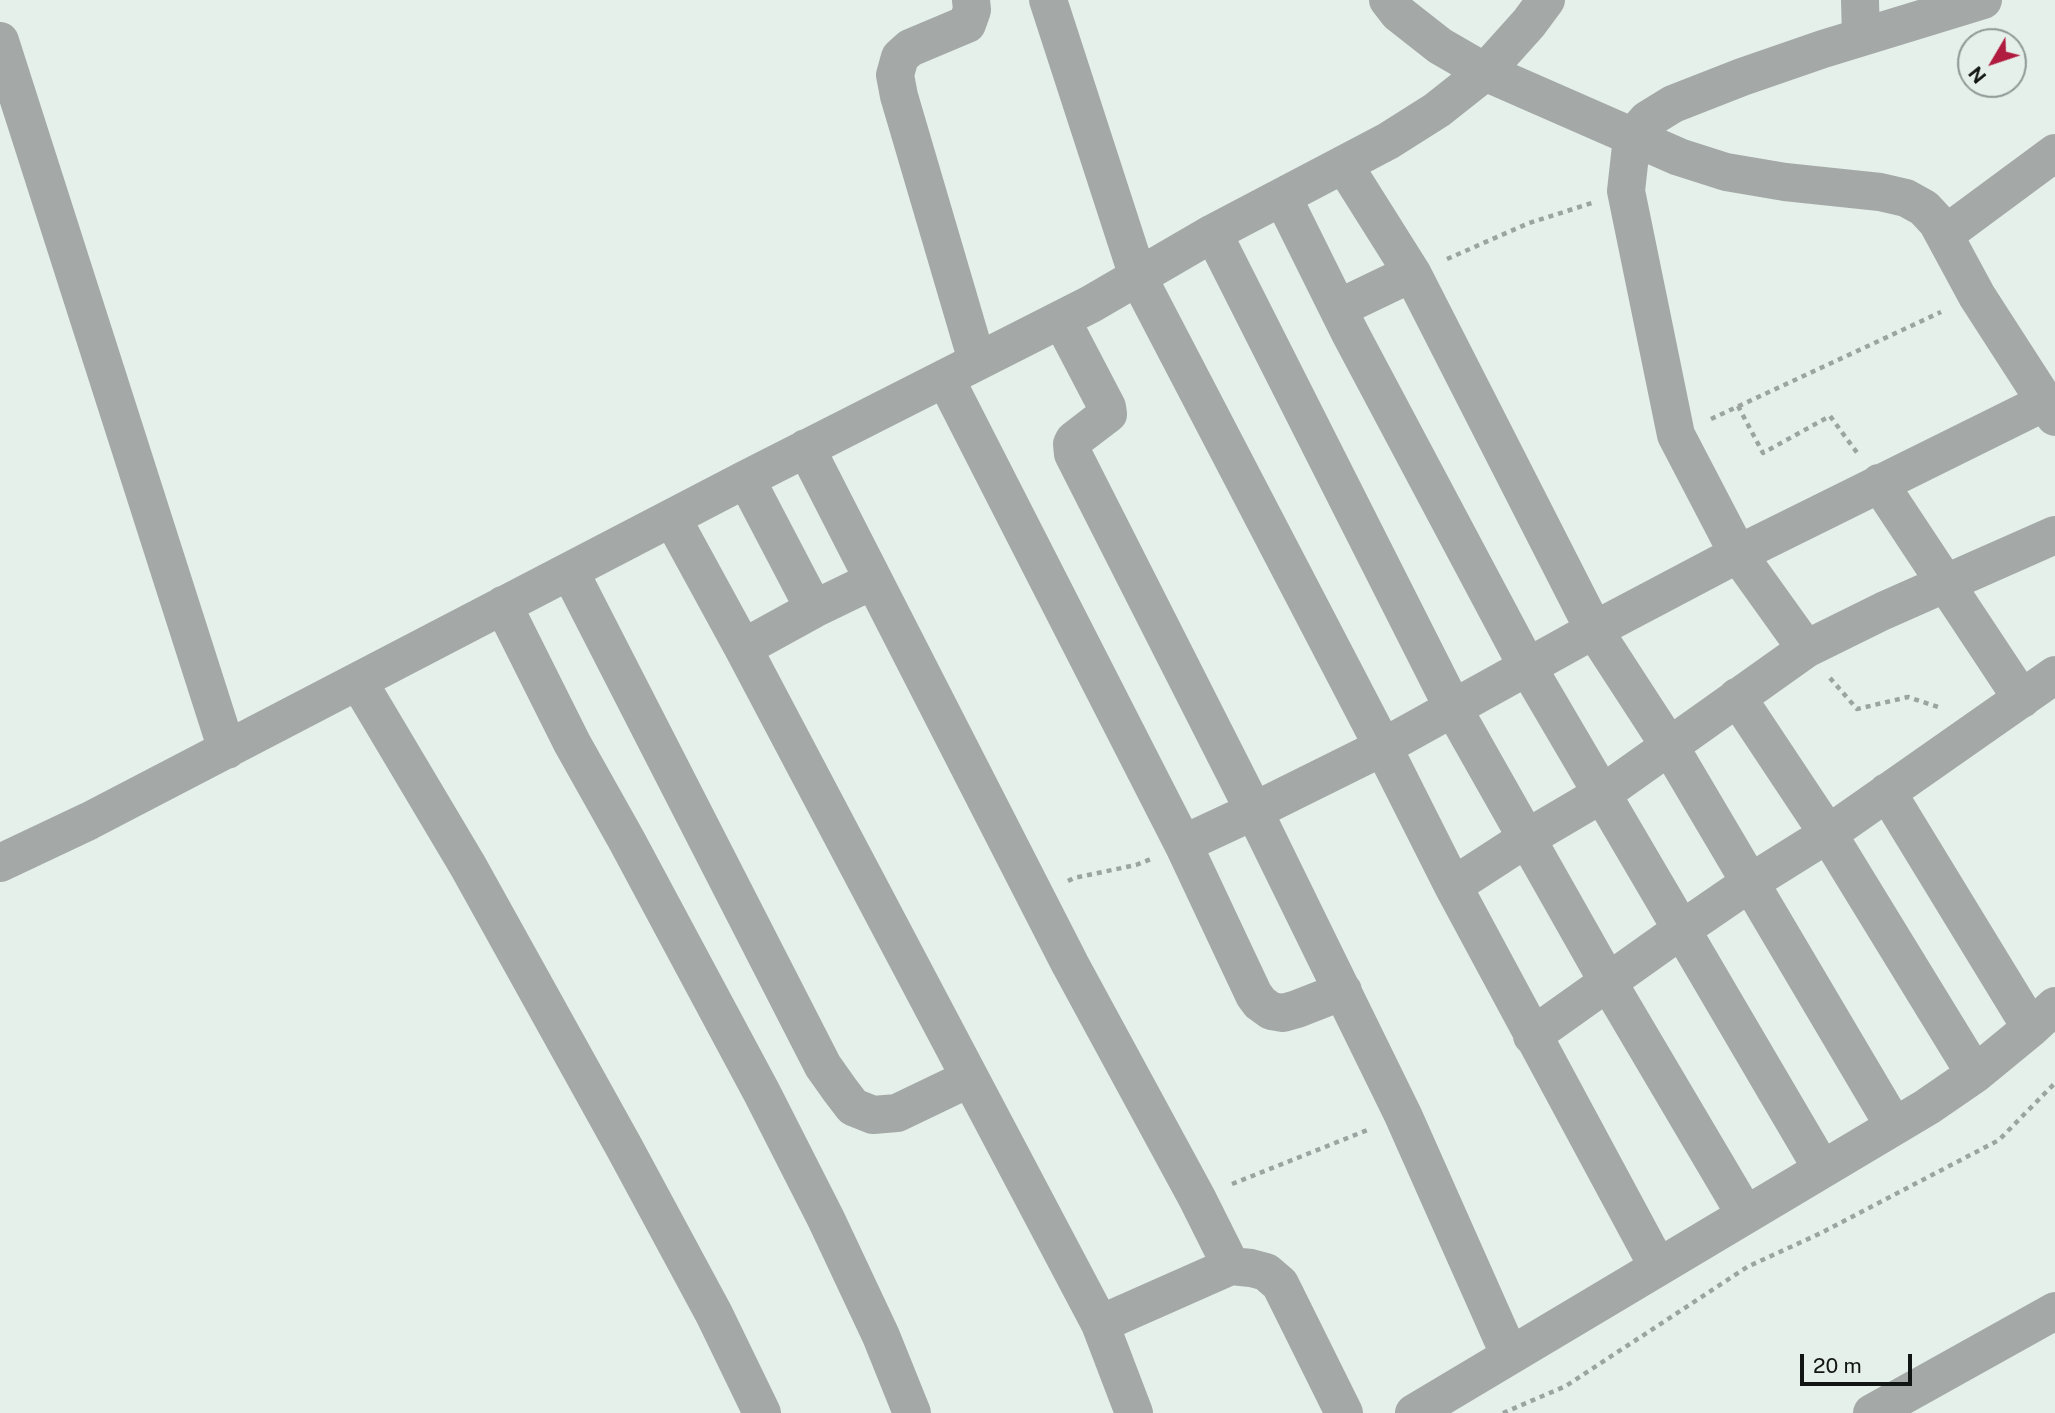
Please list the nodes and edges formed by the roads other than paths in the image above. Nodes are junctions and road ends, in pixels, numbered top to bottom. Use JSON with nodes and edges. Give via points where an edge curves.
{"nodes":[{"id":1,"x":971,"y":0,"type":"edge"},
{"id":2,"x":1048,"y":0,"type":"edge"},
{"id":3,"x":1388,"y":0,"type":"edge"},
{"id":4,"x":1546,"y":0,"type":"edge"},
{"id":5,"x":1860,"y":0,"type":"edge"},
{"id":6,"x":1983,"y":0,"type":"edge"},
{"id":7,"x":1861,"y":37,"type":"junction"},
{"id":8,"x":0,"y":41,"type":"edge"},
{"id":9,"x":1485,"y":72,"type":"junction"},
{"id":10,"x":1632,"y":137,"type":"junction"},
{"id":11,"x":2055,"y":153,"type":"edge"},
{"id":12,"x":1343,"y":165,"type":"junction"},
{"id":13,"x":1283,"y":198,"type":"junction"},
{"id":14,"x":1213,"y":233,"type":"junction"},
{"id":15,"x":1944,"y":235,"type":"junction"},
{"id":16,"x":1412,"y":274,"type":"junction"},
{"id":17,"x":1138,"y":277,"type":"junction"},
{"id":18,"x":1339,"y":308,"type":"junction"},
{"id":19,"x":1061,"y":319,"type":"junction"},
{"id":20,"x":961,"y":370,"type":"junction"},
{"id":21,"x":2050,"y":410,"type":"edge"},
{"id":22,"x":806,"y":448,"type":"junction"},
{"id":23,"x":746,"y":479,"type":"junction"},
{"id":24,"x":1879,"y":483,"type":"junction"},
{"id":25,"x":672,"y":518,"type":"junction"},
{"id":26,"x":2055,"y":535,"type":"edge"},
{"id":27,"x":1738,"y":554,"type":"junction"},
{"id":28,"x":570,"y":572,"type":"junction"},
{"id":29,"x":872,"y":581,"type":"junction"},
{"id":30,"x":1945,"y":583,"type":"junction"},
{"id":31,"x":503,"y":605,"type":"junction"},
{"id":32,"x":814,"y":609,"type":"junction"},
{"id":33,"x":1594,"y":630,"type":"junction"},
{"id":34,"x":743,"y":648,"type":"junction"},
{"id":35,"x":1806,"y":649,"type":"junction"},
{"id":36,"x":1527,"y":666,"type":"junction"},
{"id":37,"x":2055,"y":676,"type":"edge"},
{"id":38,"x":358,"y":681,"type":"junction"},
{"id":39,"x":1737,"y":697,"type":"junction"},
{"id":40,"x":2022,"y":699,"type":"junction"},
{"id":41,"x":1453,"y":708,"type":"junction"},
{"id":42,"x":1383,"y":747,"type":"junction"},
{"id":43,"x":1670,"y":747,"type":"junction"},
{"id":44,"x":227,"y":750,"type":"junction"},
{"id":45,"x":1887,"y":792,"type":"junction"},
{"id":46,"x":1602,"y":794,"type":"junction"},
{"id":47,"x":1254,"y":811,"type":"junction"},
{"id":48,"x":1828,"y":834,"type":"junction"},
{"id":49,"x":1527,"y":838,"type":"junction"},
{"id":50,"x":1183,"y":844,"type":"junction"},
{"id":51,"x":0,"y":863,"type":"edge"},
{"id":52,"x":1751,"y":882,"type":"junction"},
{"id":53,"x":1453,"y":886,"type":"junction"},
{"id":54,"x":1681,"y":930,"type":"junction"},
{"id":55,"x":1608,"y":982,"type":"junction"},
{"id":56,"x":1343,"y":991,"type":"junction"},
{"id":57,"x":2043,"y":1017,"type":"edge"},
{"id":58,"x":1532,"y":1036,"type":"junction"},
{"id":59,"x":1975,"y":1074,"type":"junction"},
{"id":60,"x":970,"y":1078,"type":"junction"},
{"id":61,"x":1894,"y":1126,"type":"junction"},
{"id":62,"x":1822,"y":1169,"type":"junction"},
{"id":63,"x":1745,"y":1214,"type":"junction"},
{"id":64,"x":1231,"y":1266,"type":"junction"},
{"id":65,"x":1658,"y":1267,"type":"junction"},
{"id":66,"x":2055,"y":1311,"type":"edge"},
{"id":67,"x":1100,"y":1324,"type":"junction"},
{"id":68,"x":1510,"y":1356,"type":"junction"},
{"id":69,"x":762,"y":1413,"type":"edge"},
{"id":70,"x":912,"y":1413,"type":"edge"},
{"id":71,"x":1134,"y":1413,"type":"edge"},
{"id":72,"x":1344,"y":1413,"type":"edge"},
{"id":73,"x":1414,"y":1413,"type":"edge"},
{"id":74,"x":1871,"y":1413,"type":"edge"}],
"edges":[{"from":1,"to":20,"type":"street","via":[[967,24],[910,48],[900,57],[895,75]]},
{"from":2,"to":17,"type":"street"},
{"from":3,"to":9,"type":"street","via":[[1440,46]]},
{"from":4,"to":9,"type":"street"},
{"from":5,"to":7,"type":"street"},
{"from":6,"to":7,"type":"street"},
{"from":7,"to":10,"type":"street","via":[[1673,104],[1647,120]]},
{"from":8,"to":44,"type":"street"},
{"from":9,"to":10,"type":"street"},
{"from":9,"to":12,"type":"street","via":[[1437,110]]},
{"from":10,"to":15,"type":"street","via":[[1726,172],[1906,198],[1924,208]]},
{"from":10,"to":27,"type":"street","via":[[1626,191],[1676,435]]},
{"from":11,"to":15,"type":"street"},
{"from":12,"to":13,"type":"street"},
{"from":12,"to":16,"type":"street"},
{"from":13,"to":14,"type":"street"},
{"from":13,"to":18,"type":"street"},
{"from":14,"to":17,"type":"street"},
{"from":14,"to":41,"type":"street"},
{"from":15,"to":21,"type":"street"},
{"from":16,"to":18,"type":"street"},
{"from":16,"to":33,"type":"street"},
{"from":17,"to":19,"type":"street"},
{"from":17,"to":42,"type":"street"},
{"from":18,"to":36,"type":"street"},
{"from":19,"to":20,"type":"street"},
{"from":19,"to":47,"type":"street","via":[[1108,414],[1074,440],[1073,454]]},
{"from":20,"to":22,"type":"street"},
{"from":20,"to":50,"type":"street"},
{"from":21,"to":24,"type":"street"},
{"from":22,"to":23,"type":"street"},
{"from":22,"to":29,"type":"street"},
{"from":23,"to":25,"type":"street"},
{"from":23,"to":32,"type":"street"},
{"from":24,"to":27,"type":"street"},
{"from":24,"to":30,"type":"street"},
{"from":25,"to":28,"type":"street"},
{"from":25,"to":34,"type":"street"},
{"from":26,"to":30,"type":"street"},
{"from":27,"to":33,"type":"street"},
{"from":27,"to":35,"type":"street"},
{"from":28,"to":31,"type":"street"},
{"from":28,"to":60,"type":"street","via":[[823,1066],[853,1107],[873,1115],[897,1113]]},
{"from":29,"to":32,"type":"street"},
{"from":29,"to":64,"type":"street"},
{"from":30,"to":35,"type":"street"},
{"from":30,"to":40,"type":"street"},
{"from":31,"to":38,"type":"street"},
{"from":31,"to":70,"type":"street","via":[[826,1219]]},
{"from":32,"to":34,"type":"street"},
{"from":33,"to":36,"type":"street"},
{"from":33,"to":43,"type":"street"},
{"from":34,"to":60,"type":"street"},
{"from":35,"to":39,"type":"street"},
{"from":36,"to":41,"type":"street"},
{"from":36,"to":46,"type":"street"},
{"from":37,"to":40,"type":"street"},
{"from":38,"to":44,"type":"street"},
{"from":38,"to":69,"type":"street","via":[[468,866],[624,1147]]},
{"from":39,"to":43,"type":"street"},
{"from":39,"to":48,"type":"street"},
{"from":40,"to":45,"type":"street"},
{"from":41,"to":42,"type":"street"},
{"from":41,"to":49,"type":"street"},
{"from":42,"to":47,"type":"street"},
{"from":42,"to":53,"type":"street"},
{"from":43,"to":46,"type":"street"},
{"from":43,"to":52,"type":"street"},
{"from":44,"to":51,"type":"street"},
{"from":45,"to":48,"type":"street"},
{"from":45,"to":57,"type":"street"},
{"from":46,"to":49,"type":"street"},
{"from":46,"to":54,"type":"street"},
{"from":47,"to":50,"type":"street"},
{"from":47,"to":56,"type":"street"},
{"from":48,"to":52,"type":"street"},
{"from":48,"to":59,"type":"street"},
{"from":49,"to":53,"type":"street"},
{"from":49,"to":55,"type":"street"},
{"from":50,"to":56,"type":"street","via":[[1260,1003],[1283,1013]]},
{"from":52,"to":54,"type":"street"},
{"from":52,"to":61,"type":"street"},
{"from":53,"to":58,"type":"street"},
{"from":54,"to":55,"type":"street"},
{"from":54,"to":62,"type":"street"},
{"from":55,"to":58,"type":"street"},
{"from":55,"to":63,"type":"street"},
{"from":56,"to":68,"type":"street"},
{"from":57,"to":59,"type":"street"},
{"from":58,"to":65,"type":"street"},
{"from":59,"to":61,"type":"street"},
{"from":60,"to":67,"type":"street"},
{"from":61,"to":62,"type":"street"},
{"from":62,"to":63,"type":"street"},
{"from":63,"to":65,"type":"street"},
{"from":64,"to":67,"type":"street"},
{"from":64,"to":72,"type":"street","via":[[1266,1272],[1280,1284]]},
{"from":65,"to":68,"type":"street"},
{"from":66,"to":74,"type":"street"},
{"from":67,"to":71,"type":"street"},
{"from":68,"to":73,"type":"street"}]}
